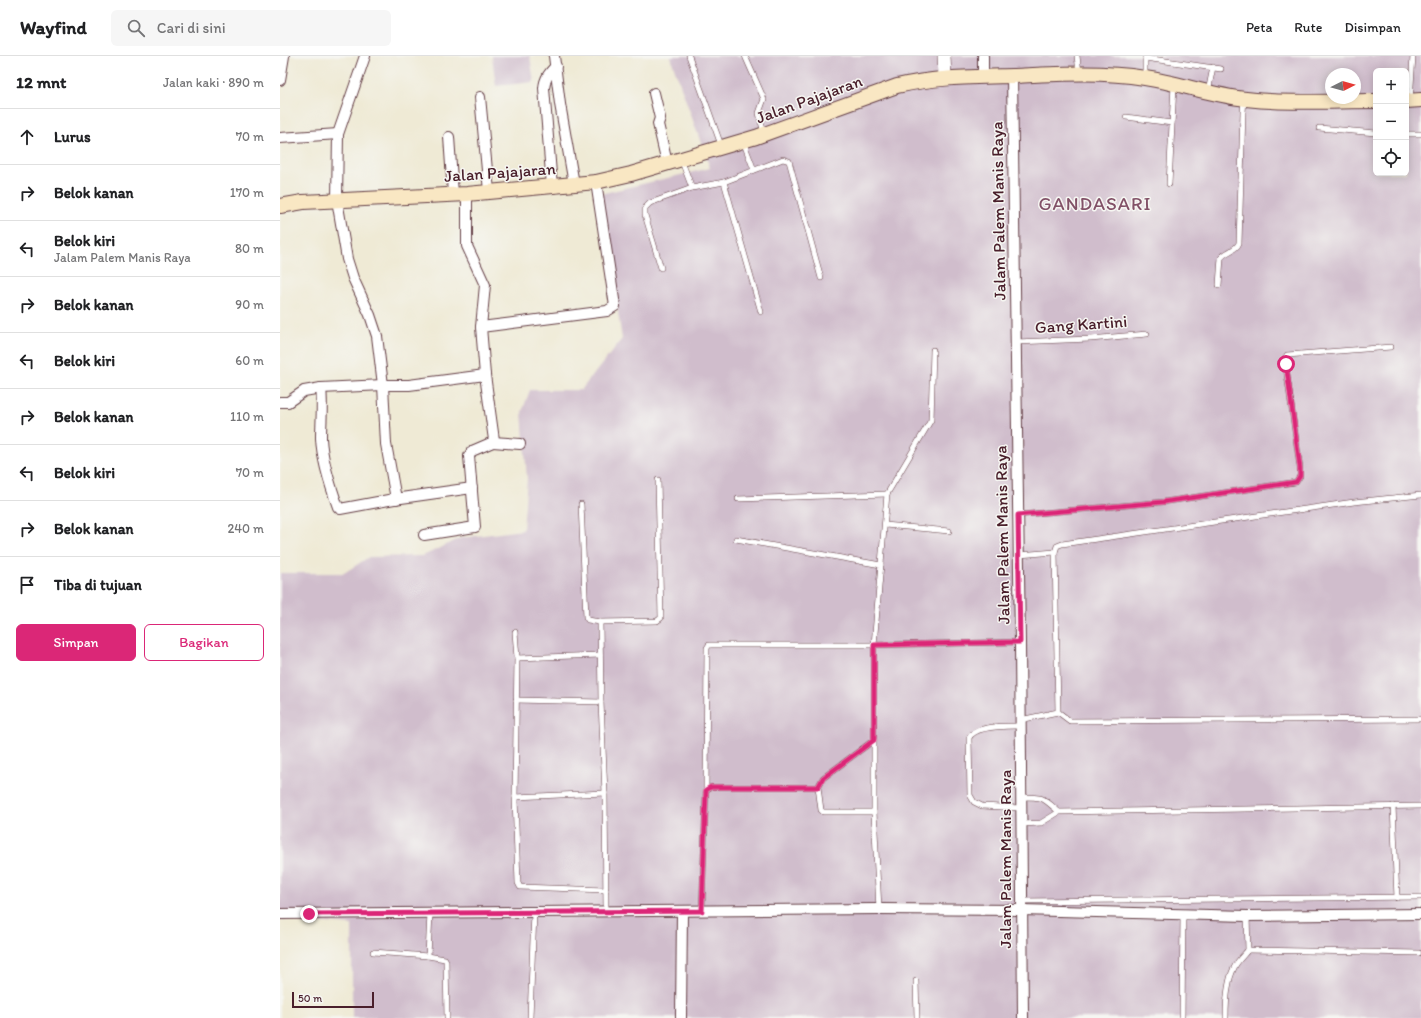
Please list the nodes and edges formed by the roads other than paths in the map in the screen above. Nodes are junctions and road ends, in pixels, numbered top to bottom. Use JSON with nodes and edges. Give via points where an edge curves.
{"nodes":[{"id":1,"x":284,"y":56,"type":"edge"},
{"id":2,"x":365,"y":56,"type":"edge"},
{"id":3,"x":689,"y":56,"type":"edge"},
{"id":4,"x":745,"y":56,"type":"edge"},
{"id":5,"x":944,"y":56,"type":"edge"},
{"id":6,"x":983,"y":56,"type":"edge"},
{"id":7,"x":1077,"y":56,"type":"edge"},
{"id":8,"x":1413,"y":56,"type":"edge"},
{"id":9,"x":1145,"y":57,"type":"edge"},
{"id":10,"x":555,"y":61,"type":"edge"},
{"id":11,"x":1213,"y":68,"type":"junction"},
{"id":12,"x":1221,"y":69,"type":"dead end"},
{"id":13,"x":1079,"y":73,"type":"junction"},
{"id":14,"x":983,"y":76,"type":"junction"},
{"id":15,"x":1012,"y":76,"type":"junction"},
{"id":16,"x":945,"y":78,"type":"junction"},
{"id":17,"x":1145,"y":78,"type":"junction"},
{"id":18,"x":280,"y":80,"type":"edge"},
{"id":19,"x":1174,"y":83,"type":"junction"},
{"id":20,"x":1208,"y":92,"type":"junction"},
{"id":21,"x":654,"y":93,"type":"dead end"},
{"id":22,"x":480,"y":97,"type":"dead end"},
{"id":23,"x":1244,"y":99,"type":"junction"},
{"id":24,"x":1373,"y":101,"type":"edge"},
{"id":25,"x":1412,"y":101,"type":"edge"},
{"id":26,"x":1126,"y":117,"type":"dead end"},
{"id":27,"x":1172,"y":123,"type":"junction"},
{"id":28,"x":1319,"y":128,"type":"dead end"},
{"id":29,"x":1373,"y":133,"type":"edge"},
{"id":30,"x":338,"y":134,"type":"junction"},
{"id":31,"x":764,"y":134,"type":"junction"},
{"id":32,"x":1409,"y":134,"type":"edge"},
{"id":33,"x":1421,"y":134,"type":"edge"},
{"id":34,"x":449,"y":137,"type":"dead end"},
{"id":35,"x":280,"y":138,"type":"edge"},
{"id":36,"x":743,"y":141,"type":"junction"},
{"id":37,"x":722,"y":147,"type":"junction"},
{"id":38,"x":674,"y":160,"type":"junction"},
{"id":39,"x":754,"y":170,"type":"junction"},
{"id":40,"x":596,"y":182,"type":"junction"},
{"id":41,"x":724,"y":182,"type":"junction"},
{"id":42,"x":574,"y":184,"type":"junction"},
{"id":43,"x":1169,"y":184,"type":"dead end"},
{"id":44,"x":552,"y":186,"type":"junction"},
{"id":45,"x":692,"y":188,"type":"junction"},
{"id":46,"x":490,"y":191,"type":"junction"},
{"id":47,"x":460,"y":194,"type":"junction"},
{"id":48,"x":337,"y":200,"type":"junction"},
{"id":49,"x":280,"y":206,"type":"edge"},
{"id":50,"x":661,"y":268,"type":"dead end"},
{"id":51,"x":821,"y":278,"type":"dead end"},
{"id":52,"x":1219,"y":285,"type":"dead end"},
{"id":53,"x":761,"y":312,"type":"dead end"},
{"id":54,"x":481,"y":327,"type":"junction"},
{"id":55,"x":1147,"y":334,"type":"dead end"},
{"id":56,"x":1016,"y":342,"type":"junction"},
{"id":57,"x":1391,"y":347,"type":"dead end"},
{"id":58,"x":933,"y":350,"type":"dead end"},
{"id":59,"x":485,"y":375,"type":"junction"},
{"id":60,"x":382,"y":385,"type":"junction"},
{"id":61,"x":321,"y":388,"type":"junction"},
{"id":62,"x":280,"y":402,"type":"edge"},
{"id":63,"x":493,"y":442,"type":"junction"},
{"id":64,"x":520,"y":444,"type":"dead end"},
{"id":65,"x":658,"y":480,"type":"dead end"},
{"id":66,"x":472,"y":488,"type":"junction"},
{"id":67,"x":887,"y":494,"type":"junction"},
{"id":68,"x":1421,"y":495,"type":"edge"},
{"id":69,"x":396,"y":499,"type":"junction"},
{"id":70,"x":738,"y":499,"type":"dead end"},
{"id":71,"x":581,"y":504,"type":"dead end"},
{"id":72,"x":1018,"y":515,"type":"junction"},
{"id":73,"x":885,"y":525,"type":"junction"},
{"id":74,"x":949,"y":531,"type":"dead end"},
{"id":75,"x":424,"y":535,"type":"dead end"},
{"id":76,"x":736,"y":539,"type":"dead end"},
{"id":77,"x":1055,"y":552,"type":"junction"},
{"id":78,"x":1019,"y":555,"type":"junction"},
{"id":79,"x":881,"y":565,"type":"junction"},
{"id":80,"x":600,"y":622,"type":"junction"},
{"id":81,"x":515,"y":632,"type":"dead end"},
{"id":82,"x":1020,"y":642,"type":"junction"},
{"id":83,"x":874,"y":645,"type":"junction"},
{"id":84,"x":600,"y":655,"type":"junction"},
{"id":85,"x":517,"y":658,"type":"junction"},
{"id":86,"x":516,"y":700,"type":"junction"},
{"id":87,"x":601,"y":702,"type":"junction"},
{"id":88,"x":1058,"y":712,"type":"junction"},
{"id":89,"x":1421,"y":719,"type":"edge"},
{"id":90,"x":1020,"y":723,"type":"junction"},
{"id":91,"x":874,"y":740,"type":"junction"},
{"id":92,"x":818,"y":787,"type":"junction"},
{"id":93,"x":706,"y":790,"type":"junction"},
{"id":94,"x":605,"y":793,"type":"junction"},
{"id":95,"x":515,"y":797,"type":"junction"},
{"id":96,"x":1021,"y":797,"type":"junction"},
{"id":97,"x":1393,"y":806,"type":"junction"},
{"id":98,"x":1421,"y":806,"type":"edge"},
{"id":99,"x":1021,"y":808,"type":"junction"},
{"id":100,"x":874,"y":812,"type":"junction"},
{"id":101,"x":1059,"y":812,"type":"junction"},
{"id":102,"x":1021,"y":824,"type":"junction"},
{"id":103,"x":606,"y":890,"type":"junction"},
{"id":104,"x":1421,"y":897,"type":"edge"},
{"id":105,"x":1397,"y":898,"type":"junction"},
{"id":106,"x":1021,"y":906,"type":"junction"},
{"id":107,"x":879,"y":909,"type":"junction"},
{"id":108,"x":606,"y":911,"type":"junction"},
{"id":109,"x":682,"y":911,"type":"junction"},
{"id":110,"x":702,"y":911,"type":"junction"},
{"id":111,"x":534,"y":912,"type":"junction"},
{"id":112,"x":430,"y":913,"type":"junction"},
{"id":113,"x":280,"y":914,"type":"edge"},
{"id":114,"x":1184,"y":914,"type":"junction"},
{"id":115,"x":1421,"y":914,"type":"edge"},
{"id":116,"x":1247,"y":916,"type":"junction"},
{"id":117,"x":1248,"y":950,"type":"junction"},
{"id":118,"x":373,"y":952,"type":"dead end"},
{"id":119,"x":1419,"y":953,"type":"dead end"},
{"id":120,"x":428,"y":956,"type":"junction"},
{"id":121,"x":916,"y":981,"type":"dead end"},
{"id":122,"x":446,"y":1018,"type":"edge"},
{"id":123,"x":530,"y":1018,"type":"edge"},
{"id":124,"x":681,"y":1018,"type":"edge"},
{"id":125,"x":917,"y":1018,"type":"edge"},
{"id":126,"x":1023,"y":1018,"type":"edge"},
{"id":127,"x":1182,"y":1018,"type":"edge"},
{"id":128,"x":1226,"y":1018,"type":"edge"}],
"edges":[{"from":1,"to":18,"type":"street"},
{"from":2,"to":30,"type":"street"},
{"from":3,"to":37,"type":"lane"},
{"from":4,"to":31,"type":"lane","via":[[764,99],[759,113]]},
{"from":5,"to":16,"type":"street"},
{"from":6,"to":14,"type":"street"},
{"from":7,"to":13,"type":"lane"},
{"from":8,"to":25,"type":"lane"},
{"from":9,"to":11,"type":"lane"},
{"from":9,"to":17,"type":"lane"},
{"from":10,"to":42,"type":"street"},
{"from":10,"to":44,"type":"street","via":[[545,80],[544,88]]},
{"from":11,"to":12,"type":"lane"},
{"from":11,"to":20,"type":"lane"},
{"from":13,"to":15,"type":"main road","name":"Jalan Pajajaran"},
{"from":13,"to":17,"type":"main road","name":"Jalan Pajajaran"},
{"from":14,"to":15,"type":"main road","name":"Jalan Pajajaran"},
{"from":14,"to":16,"type":"main road","name":"Jalan Pajajaran"},
{"from":15,"to":56,"type":"street","name":"Jalam Palem Manis Raya"},
{"from":16,"to":31,"type":"main road","name":"Jalan Pajajaran","via":[[897,86]]},
{"from":17,"to":19,"type":"main road","name":"Jalan Pajajaran"},
{"from":19,"to":20,"type":"main road","name":"Jalan Pajajaran"},
{"from":19,"to":27,"type":"lane"},
{"from":20,"to":23,"type":"main road","name":"Jalan Pajajaran"},
{"from":21,"to":38,"type":"street","via":[[660,118],[658,124]]},
{"from":22,"to":46,"type":"street"},
{"from":23,"to":24,"type":"main road","name":"Jalan Pajajaran"},
{"from":23,"to":52,"type":"lane","via":[[1240,243],[1236,248],[1223,254]]},
{"from":26,"to":27,"type":"lane"},
{"from":27,"to":43,"type":"lane"},
{"from":28,"to":29,"type":"lane"},
{"from":30,"to":35,"type":"street"},
{"from":30,"to":48,"type":"street"},
{"from":31,"to":36,"type":"main road","name":"Jalan Pajajaran"},
{"from":32,"to":33,"type":"lane"},
{"from":34,"to":47,"type":"street"},
{"from":36,"to":37,"type":"main road","name":"Jalan Pajajaran"},
{"from":36,"to":39,"type":"lane"},
{"from":37,"to":38,"type":"main road","name":"Jalan Pajajaran"},
{"from":38,"to":40,"type":"main road","name":"Jalan Pajajaran"},
{"from":38,"to":45,"type":"lane"},
{"from":39,"to":41,"type":"lane"},
{"from":39,"to":51,"type":"lane","via":[[783,159],[789,161]]},
{"from":40,"to":42,"type":"main road","name":"Jalan Pajajaran"},
{"from":40,"to":54,"type":"street","via":[[615,306],[607,311]]},
{"from":41,"to":45,"type":"lane"},
{"from":41,"to":53,"type":"lane"},
{"from":42,"to":44,"type":"main road","name":"Jalan Pajajaran"},
{"from":44,"to":46,"type":"main road","name":"Jalan Pajajaran"},
{"from":45,"to":50,"type":"lane","via":[[650,203],[646,208],[645,215]]},
{"from":46,"to":47,"type":"main road","name":"Jalan Pajajaran"},
{"from":47,"to":48,"type":"main road","name":"Jalan Pajajaran"},
{"from":47,"to":54,"type":"street","via":[[467,246],[485,285]]},
{"from":48,"to":49,"type":"main road","name":"Jalan Pajajaran"},
{"from":48,"to":60,"type":"street","via":[[349,265],[377,336]]},
{"from":54,"to":59,"type":"street"},
{"from":55,"to":56,"type":"lane","name":"Gang Kartini"},
{"from":56,"to":72,"type":"street","name":"Jalam Palem Manis Raya"},
{"from":57,"to":72,"type":"lane","via":[[1287,355],[1284,360],[1300,468],[1300,476],[1296,482],[1163,502]]},
{"from":58,"to":67,"type":"lane","via":[[930,420]]},
{"from":59,"to":60,"type":"street","via":[[409,385]]},
{"from":59,"to":63,"type":"street"},
{"from":60,"to":61,"type":"street"},
{"from":60,"to":69,"type":"street","via":[[386,444]]},
{"from":61,"to":62,"type":"street","via":[[304,391],[288,402]]},
{"from":61,"to":69,"type":"street","via":[[322,448],[338,507],[348,508]]},
{"from":63,"to":64,"type":"street"},
{"from":63,"to":66,"type":"street","via":[[470,453]]},
{"from":65,"to":80,"type":"lane","via":[[661,618],[657,622]]},
{"from":66,"to":69,"type":"street"},
{"from":66,"to":75,"type":"street","via":[[475,528]]},
{"from":67,"to":70,"type":"lane"},
{"from":67,"to":73,"type":"lane"},
{"from":68,"to":77,"type":"lane","via":[[1354,502],[1062,544],[1057,546]]},
{"from":71,"to":80,"type":"lane","via":[[586,617],[588,620]]},
{"from":72,"to":78,"type":"street","name":"Jalam Palem Manis Raya"},
{"from":73,"to":74,"type":"lane"},
{"from":73,"to":79,"type":"lane"},
{"from":76,"to":79,"type":"lane"},
{"from":77,"to":78,"type":"lane"},
{"from":77,"to":88,"type":"lane"},
{"from":78,"to":82,"type":"street","name":"Jalam Palem Manis Raya"},
{"from":79,"to":83,"type":"lane"},
{"from":80,"to":84,"type":"lane"},
{"from":81,"to":85,"type":"lane"},
{"from":82,"to":83,"type":"lane"},
{"from":82,"to":90,"type":"street","name":"Jalam Palem Manis Raya"},
{"from":83,"to":91,"type":"lane"},
{"from":83,"to":93,"type":"lane","via":[[709,645]]},
{"from":84,"to":85,"type":"lane"},
{"from":84,"to":87,"type":"lane"},
{"from":85,"to":86,"type":"lane"},
{"from":86,"to":87,"type":"lane"},
{"from":86,"to":95,"type":"lane"},
{"from":87,"to":94,"type":"lane"},
{"from":88,"to":89,"type":"lane","via":[[1070,721]]},
{"from":88,"to":90,"type":"lane"},
{"from":90,"to":96,"type":"street","name":"Jalam Palem Manis Raya"},
{"from":90,"to":99,"type":"lane","via":[[975,731],[969,738],[969,752],[970,795],[974,802],[982,806]]},
{"from":91,"to":92,"type":"lane","via":[[823,778]]},
{"from":91,"to":100,"type":"lane"},
{"from":92,"to":93,"type":"lane","via":[[711,787]]},
{"from":92,"to":100,"type":"lane","via":[[823,812]]},
{"from":93,"to":110,"type":"lane"},
{"from":94,"to":95,"type":"lane"},
{"from":94,"to":103,"type":"lane"},
{"from":95,"to":103,"type":"lane","via":[[520,887]]},
{"from":96,"to":99,"type":"street","name":"Jalam Palem Manis Raya"},
{"from":96,"to":101,"type":"lane","via":[[1040,797]]},
{"from":97,"to":98,"type":"lane"},
{"from":97,"to":101,"type":"lane"},
{"from":97,"to":105,"type":"lane"},
{"from":99,"to":102,"type":"street","name":"Jalam Palem Manis Raya"},
{"from":100,"to":107,"type":"lane"},
{"from":101,"to":102,"type":"lane","via":[[1040,823]]},
{"from":102,"to":106,"type":"street","name":"Jalam Palem Manis Raya"},
{"from":103,"to":108,"type":"lane"},
{"from":104,"to":105,"type":"lane"},
{"from":105,"to":106,"type":"lane"},
{"from":106,"to":107,"type":"street"},
{"from":106,"to":114,"type":"street"},
{"from":106,"to":126,"type":"street","name":"Jalam Palem Manis Raya"},
{"from":107,"to":110,"type":"street"},
{"from":108,"to":109,"type":"street"},
{"from":108,"to":111,"type":"street"},
{"from":109,"to":110,"type":"street"},
{"from":109,"to":124,"type":"street"},
{"from":111,"to":112,"type":"street"},
{"from":111,"to":123,"type":"lane"},
{"from":112,"to":113,"type":"street"},
{"from":112,"to":120,"type":"lane"},
{"from":114,"to":116,"type":"street"},
{"from":114,"to":127,"type":"lane"},
{"from":115,"to":116,"type":"street"},
{"from":116,"to":117,"type":"lane"},
{"from":117,"to":119,"type":"lane"},
{"from":117,"to":128,"type":"lane","via":[[1233,968]]},
{"from":118,"to":120,"type":"lane"},
{"from":120,"to":122,"type":"lane","via":[[446,960]]},
{"from":121,"to":125,"type":"lane"}]}
